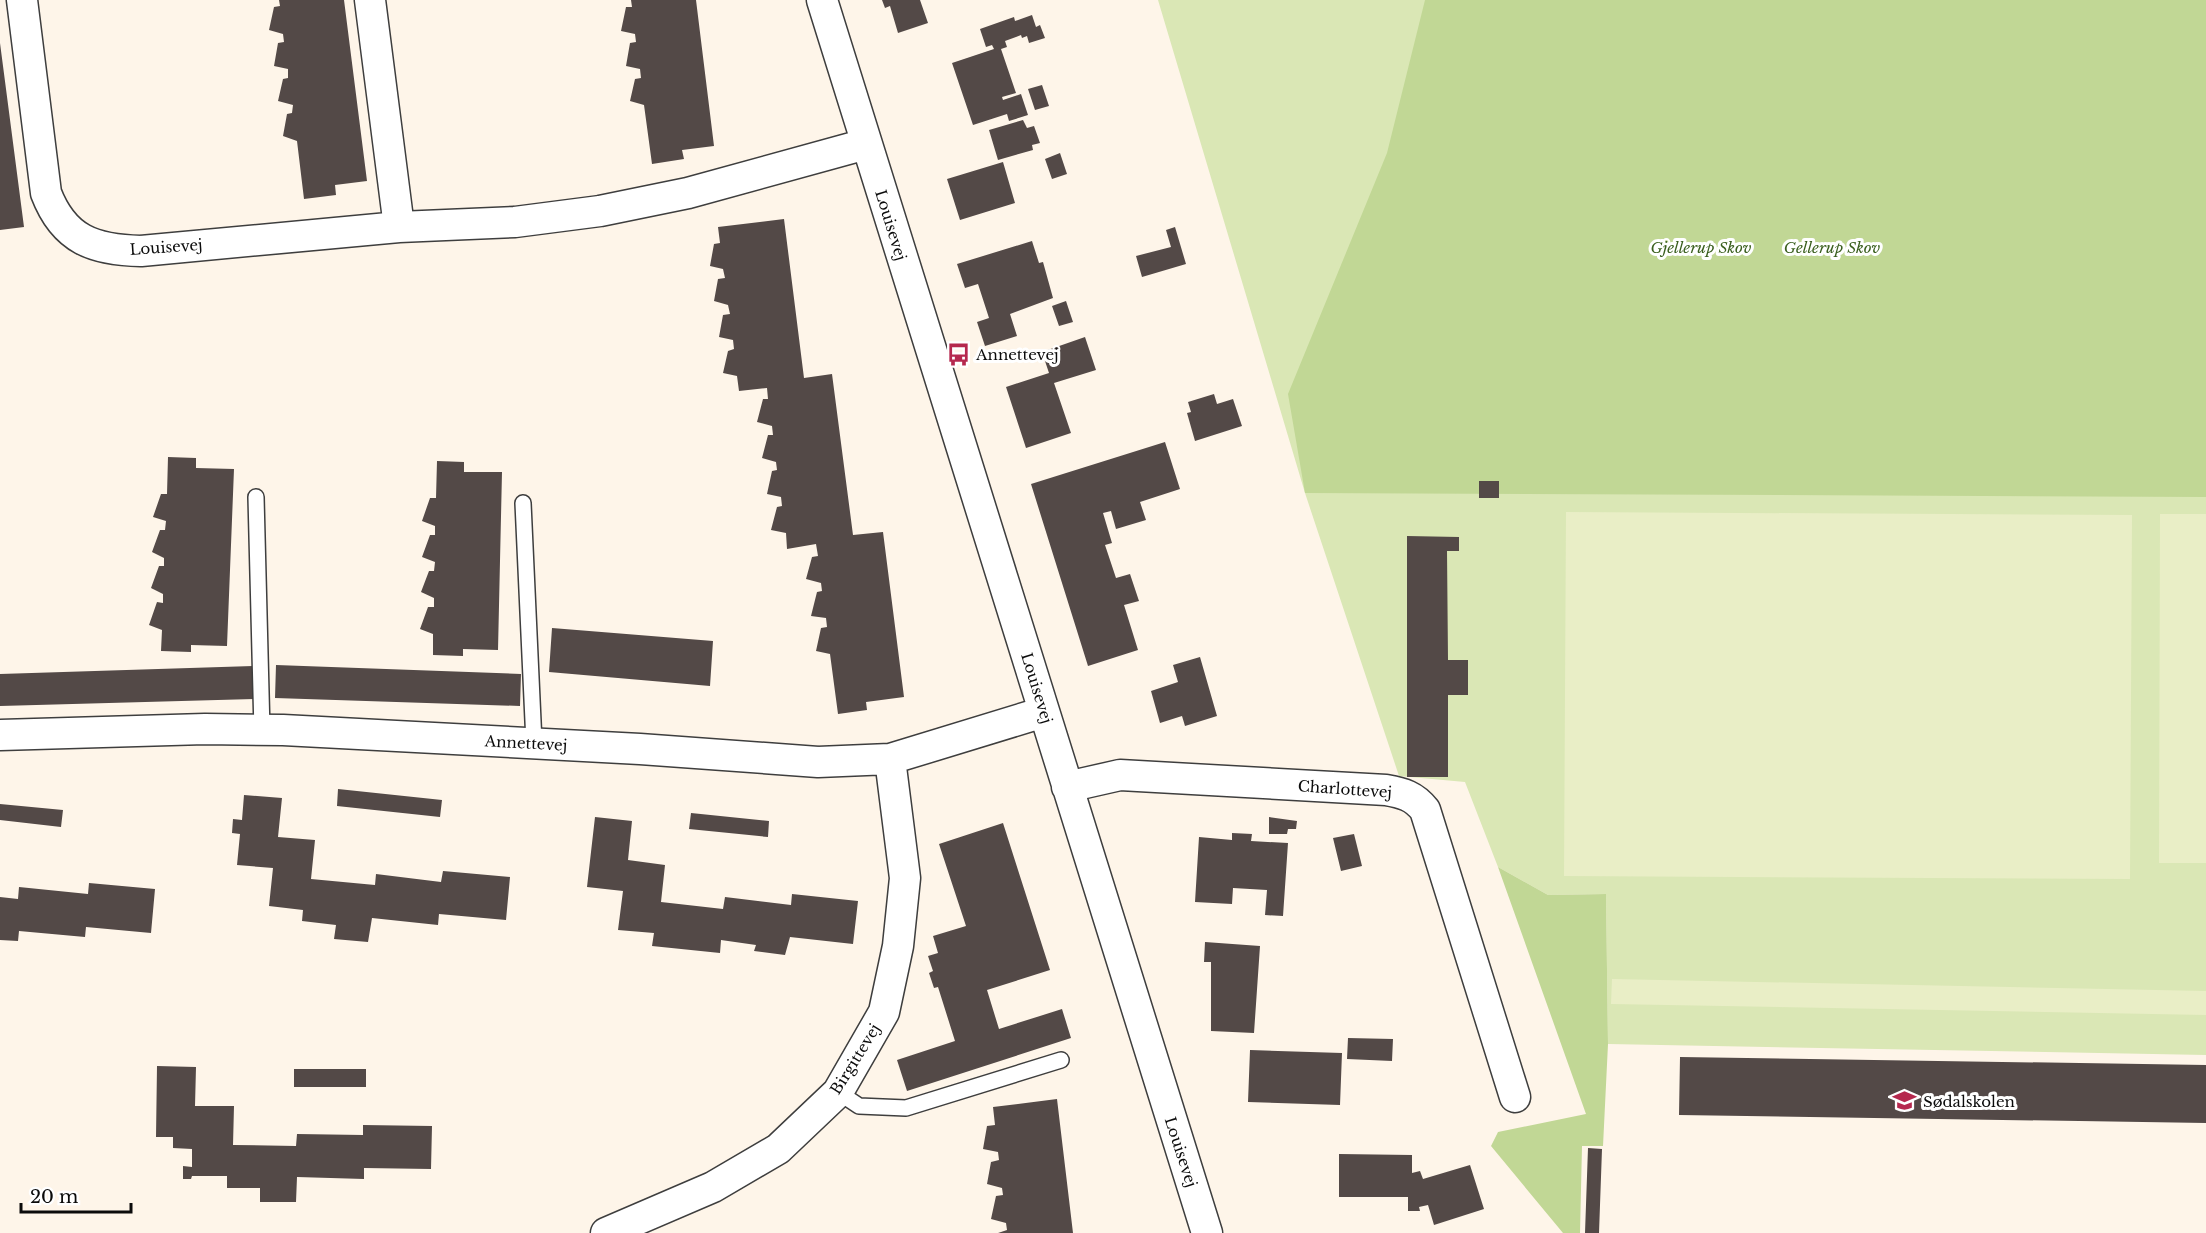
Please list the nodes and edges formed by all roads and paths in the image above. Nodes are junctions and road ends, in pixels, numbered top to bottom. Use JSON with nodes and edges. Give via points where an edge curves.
{"nodes":[{"id":1,"x":22,"y":0,"type":"edge"},
{"id":2,"x":370,"y":0,"type":"edge"},
{"id":3,"x":822,"y":0,"type":"edge"},
{"id":4,"x":866,"y":144,"type":"junction"},
{"id":5,"x":399,"y":227,"type":"junction"},
{"id":6,"x":256,"y":497,"type":"dead end"},
{"id":7,"x":523,"y":503,"type":"dead end"},
{"id":8,"x":1044,"y":712,"type":"junction"},
{"id":9,"x":262,"y":731,"type":"junction"},
{"id":10,"x":0,"y":735,"type":"edge"},
{"id":11,"x":534,"y":743,"type":"junction"},
{"id":12,"x":890,"y":759,"type":"junction"},
{"id":13,"x":1067,"y":787,"type":"junction"},
{"id":14,"x":1061,"y":1060,"type":"dead end"},
{"id":15,"x":838,"y":1092,"type":"junction"},
{"id":16,"x":1515,"y":1097,"type":"dead end"},
{"id":17,"x":606,"y":1233,"type":"edge"},
{"id":18,"x":1207,"y":1233,"type":"edge"}],
"edges":[{"from":1,"to":5,"type":"street","name":"Louisevej","via":[[46,193],[62,223],[80,238],[104,249],[141,251]]},
{"from":2,"to":5,"type":"street"},
{"from":3,"to":4,"type":"street","name":"Louisevej"},
{"from":4,"to":5,"type":"street","name":"Louisevej","via":[[688,193],[600,211],[515,222]]},
{"from":4,"to":8,"type":"street","name":"Louisevej"},
{"from":6,"to":9,"type":"lane"},
{"from":7,"to":11,"type":"lane"},
{"from":8,"to":12,"type":"street","name":"Annettevej"},
{"from":8,"to":13,"type":"street","name":"Louisevej"},
{"from":9,"to":10,"type":"street","name":"Annettevej"},
{"from":9,"to":11,"type":"street","name":"Annettevej"},
{"from":11,"to":12,"type":"street","name":"Annettevej","via":[[818,762]]},
{"from":12,"to":15,"type":"street","name":"Birgittevej","via":[[904,878],[898,946],[884,1012]]},
{"from":13,"to":16,"type":"street","name":"Charlottevej","via":[[1120,775],[1386,790],[1416,800],[1427,817]]},
{"from":13,"to":18,"type":"street","name":"Louisevej"},
{"from":14,"to":15,"type":"lane","via":[[906,1108],[859,1106]]},
{"from":15,"to":17,"type":"street","name":"Birgittevej","via":[[778,1149],[713,1187]]}]}
